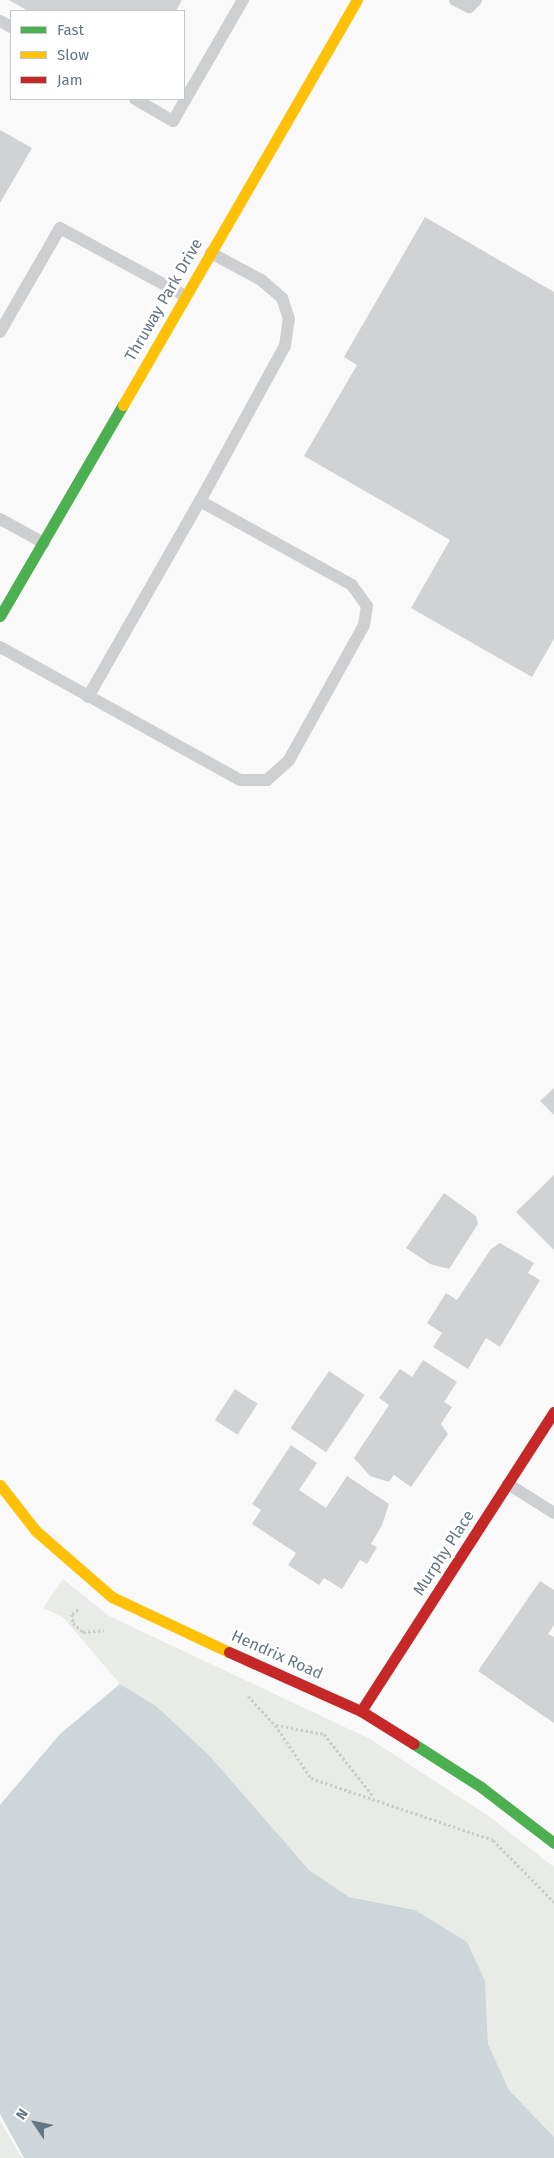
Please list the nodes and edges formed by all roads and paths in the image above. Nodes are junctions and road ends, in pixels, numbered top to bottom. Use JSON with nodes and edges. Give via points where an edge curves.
{"nodes":[{"id":1,"x":243,"y":0,"type":"edge"},
{"id":2,"x":357,"y":0,"type":"edge"},
{"id":3,"x":454,"y":0,"type":"edge"},
{"id":4,"x":476,"y":0,"type":"edge"},
{"id":5,"x":137,"y":100,"type":"edge"},
{"id":6,"x":211,"y":252,"type":"junction"},
{"id":7,"x":185,"y":296,"type":"junction"},
{"id":8,"x":0,"y":332,"type":"edge"},
{"id":9,"x":200,"y":501,"type":"junction"},
{"id":10,"x":0,"y":519,"type":"edge"},
{"id":11,"x":44,"y":542,"type":"junction"},
{"id":12,"x":0,"y":616,"type":"edge"},
{"id":13,"x":0,"y":647,"type":"edge"},
{"id":14,"x":88,"y":697,"type":"junction"},
{"id":15,"x":554,"y":1412,"type":"edge"},
{"id":16,"x":508,"y":1484,"type":"junction"},
{"id":17,"x":0,"y":1485,"type":"edge"},
{"id":18,"x":554,"y":1512,"type":"edge"},
{"id":19,"x":86,"y":1608,"type":"dead end"},
{"id":20,"x":101,"y":1624,"type":"dead end"},
{"id":21,"x":102,"y":1629,"type":"junction"},
{"id":22,"x":110,"y":1633,"type":"dead end"},
{"id":23,"x":239,"y":1691,"type":"dead end"},
{"id":24,"x":361,"y":1711,"type":"junction"},
{"id":25,"x":275,"y":1725,"type":"junction"},
{"id":26,"x":374,"y":1797,"type":"junction"},
{"id":27,"x":554,"y":1843,"type":"edge"},
{"id":28,"x":554,"y":1902,"type":"edge"}],
"edges":[{"from":1,"to":5,"type":"lane","via":[[173,121]]},
{"from":2,"to":6,"type":"street","name":"Thruway Park Drive"},
{"from":3,"to":4,"type":"lane","via":[[469,7]]},
{"from":6,"to":7,"type":"street","name":"Thruway Park Drive"},
{"from":6,"to":9,"type":"lane","via":[[261,280],[282,298],[289,319],[285,346]]},
{"from":7,"to":8,"type":"lane","via":[[60,228]]},
{"from":7,"to":11,"type":"street","name":"Thruway Park Drive"},
{"from":9,"to":14,"type":"lane"},
{"from":9,"to":14,"type":"lane","via":[[352,585],[367,606],[364,625],[289,760],[267,780],[240,780]]},
{"from":10,"to":11,"type":"lane"},
{"from":11,"to":12,"type":"street","name":"Thruway Park Drive"},
{"from":13,"to":14,"type":"lane"},
{"from":15,"to":16,"type":"street","name":"Murphy Place"},
{"from":16,"to":18,"type":"lane"},
{"from":16,"to":24,"type":"street","name":"Murphy Place"},
{"from":17,"to":24,"type":"street","name":"Hendrix Road","via":[[36,1531],[112,1597],[147,1616]]},
{"from":19,"to":21,"type":"path","via":[[81,1607],[72,1614],[73,1624],[83,1632]]},
{"from":20,"to":21,"type":"path"},
{"from":21,"to":22,"type":"path"},
{"from":23,"to":25,"type":"path"},
{"from":24,"to":27,"type":"street","name":"Hendrix Road","via":[[481,1787]]},
{"from":25,"to":26,"type":"path","via":[[311,1778]]},
{"from":25,"to":26,"type":"path","via":[[324,1734]]},
{"from":26,"to":28,"type":"path","via":[[493,1840]]}]}
